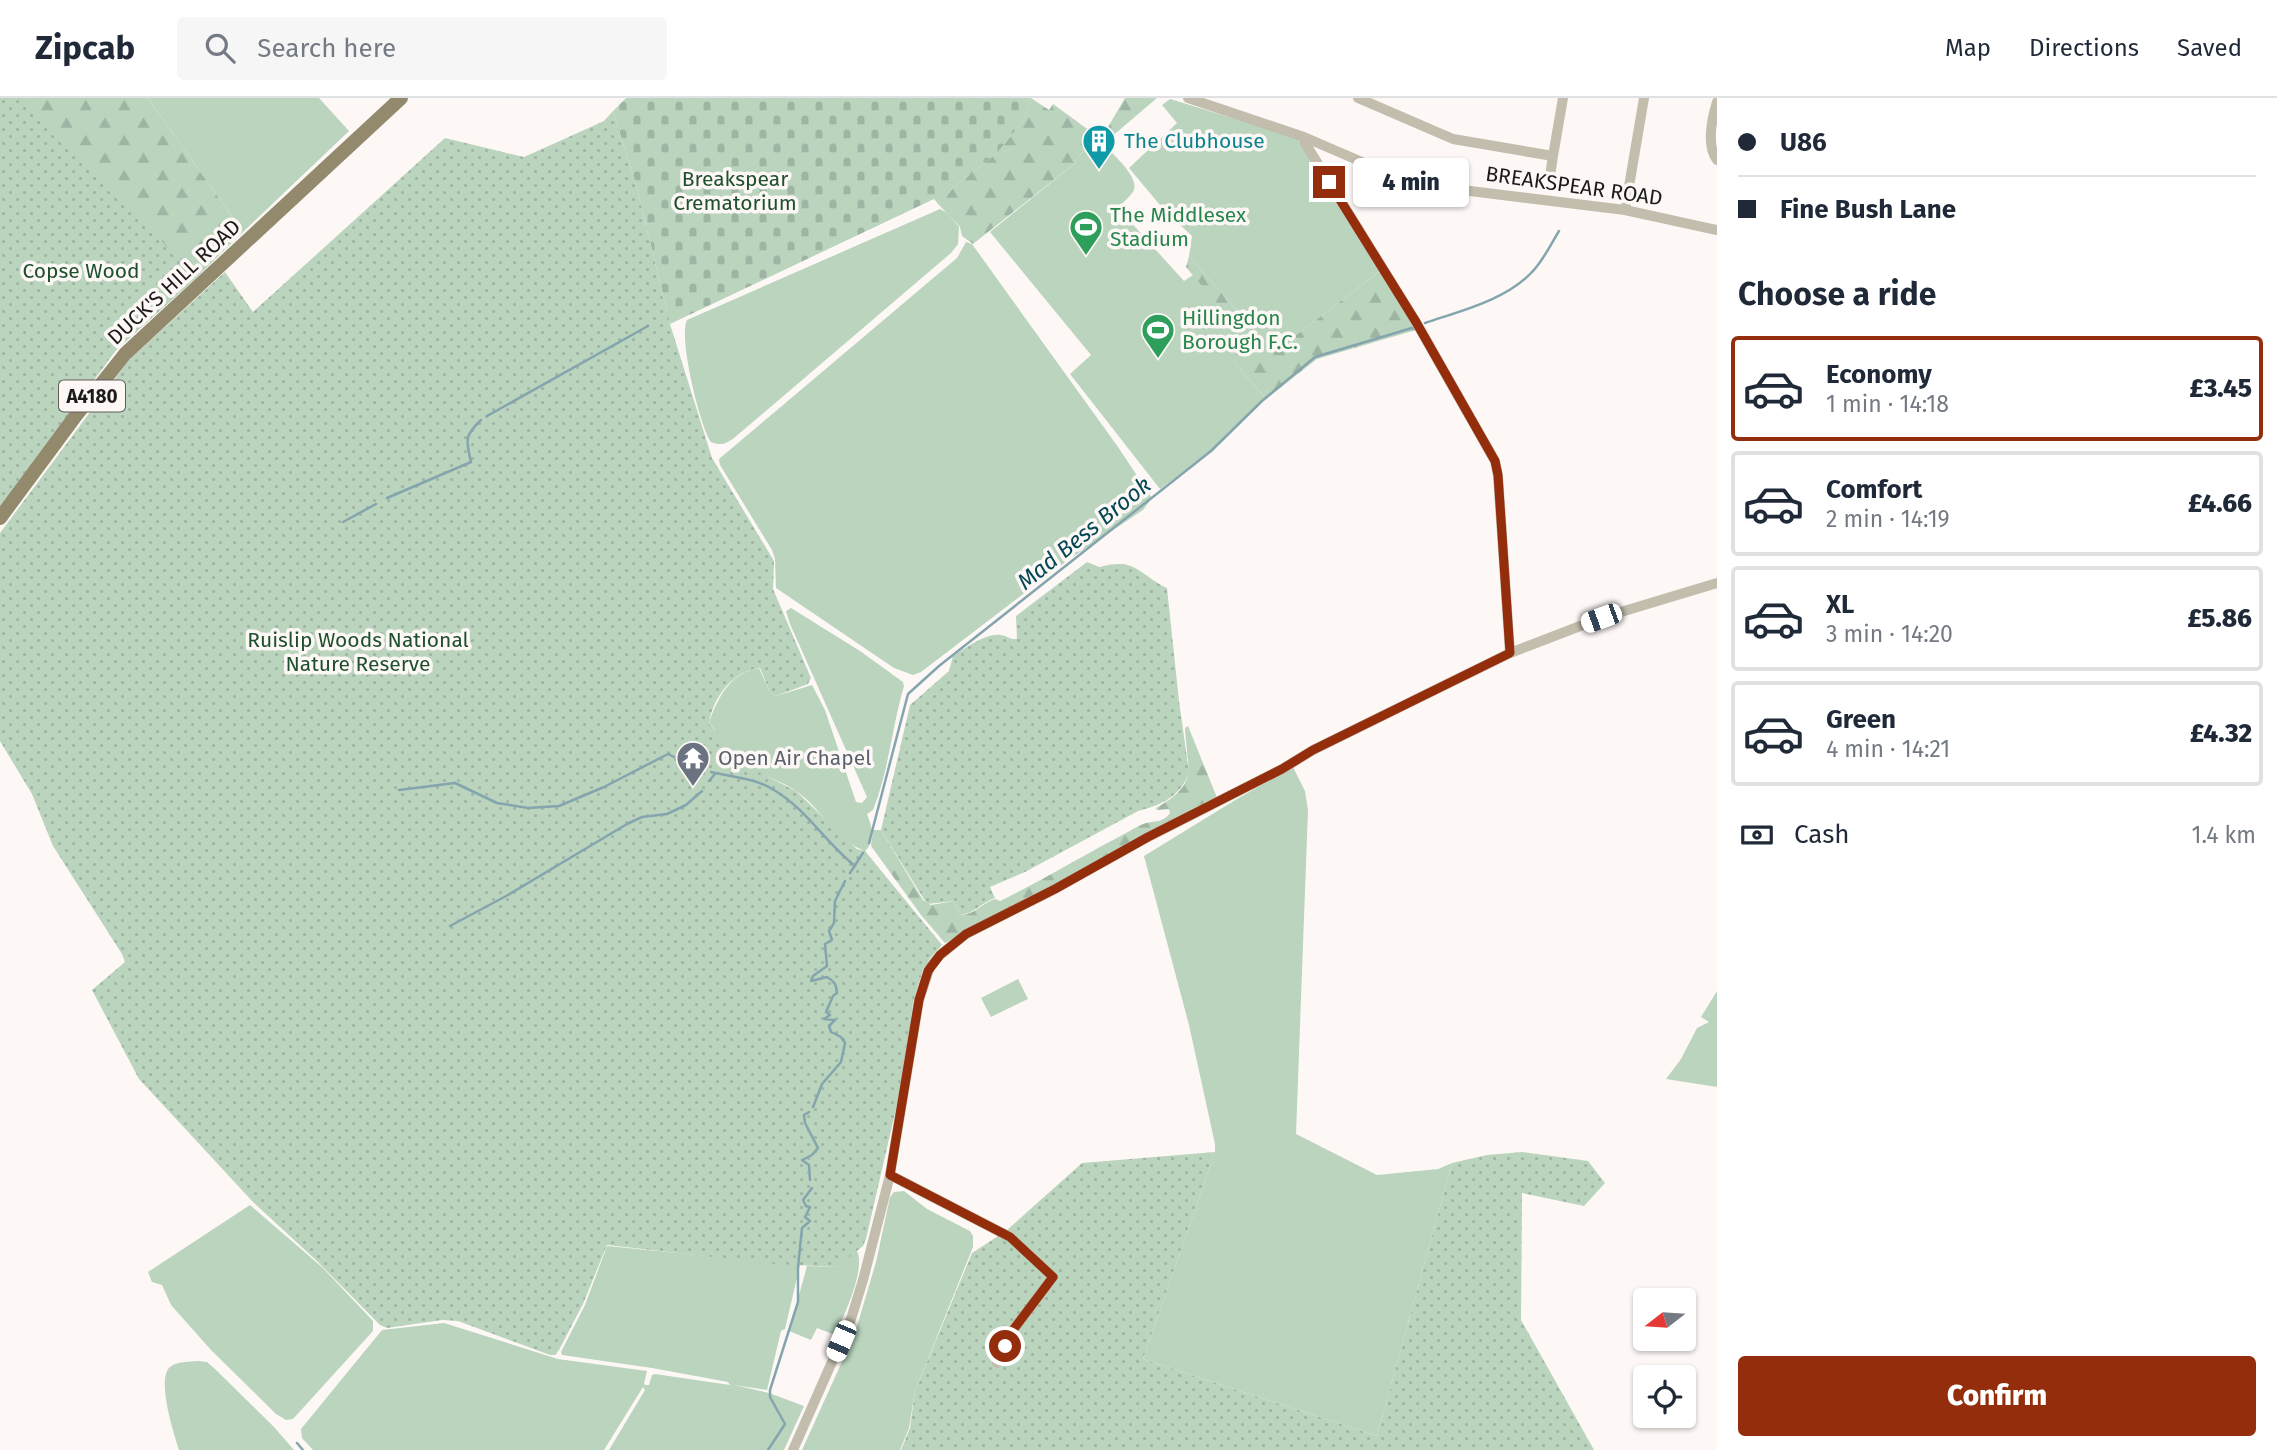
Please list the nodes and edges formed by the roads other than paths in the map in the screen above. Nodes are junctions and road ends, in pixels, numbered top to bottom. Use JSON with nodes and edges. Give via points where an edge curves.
{"nodes":[{"id":1,"x":401,"y":98,"type":"edge"},
{"id":2,"x":1188,"y":98,"type":"edge"},
{"id":3,"x":1358,"y":98,"type":"edge"},
{"id":4,"x":1563,"y":98,"type":"edge"},
{"id":5,"x":1644,"y":98,"type":"edge"},
{"id":6,"x":1202,"y":101,"type":"edge"},
{"id":7,"x":1717,"y":102,"type":"edge"},
{"id":8,"x":1304,"y":137,"type":"junction"},
{"id":9,"x":1553,"y":156,"type":"junction"},
{"id":10,"x":1717,"y":160,"type":"edge"},
{"id":11,"x":1550,"y":176,"type":"dead end"},
{"id":12,"x":1625,"y":210,"type":"junction"},
{"id":13,"x":1717,"y":230,"type":"edge"},
{"id":14,"x":0,"y":518,"type":"edge"},
{"id":15,"x":1717,"y":583,"type":"edge"},
{"id":16,"x":1510,"y":653,"type":"junction"},
{"id":17,"x":890,"y":1175,"type":"junction"},
{"id":18,"x":998,"y":1363,"type":"dead end"},
{"id":19,"x":793,"y":1450,"type":"edge"}],
"edges":[{"from":1,"to":14,"type":"main road","name":"DUCK'S HILL ROAD","number":"A4180","via":[[125,354]]},
{"from":2,"to":6,"type":"street","name":"BREAKSPEAR ROAD"},
{"from":3,"to":9,"type":"street","via":[[1452,139]]},
{"from":4,"to":9,"type":"street"},
{"from":5,"to":12,"type":"street"},
{"from":6,"to":8,"type":"street","name":"BREAKSPEAR ROAD"},
{"from":7,"to":10,"type":"street","via":[[1711,142]]},
{"from":8,"to":12,"type":"street","name":"BREAKSPEAR ROAD","via":[[1413,184]]},
{"from":8,"to":16,"type":"street","via":[[1495,461]]},
{"from":9,"to":11,"type":"street"},
{"from":12,"to":13,"type":"street","name":"BREAKSPEAR ROAD"},
{"from":15,"to":16,"type":"street","via":[[1601,618]]},
{"from":16,"to":17,"type":"street","via":[[1148,837],[966,934],[940,955],[928,971],[919,1000]]},
{"from":17,"to":18,"type":"street","via":[[1010,1237],[1053,1277],[1013,1330]]},
{"from":17,"to":19,"type":"street","via":[[850,1319]]}]}
